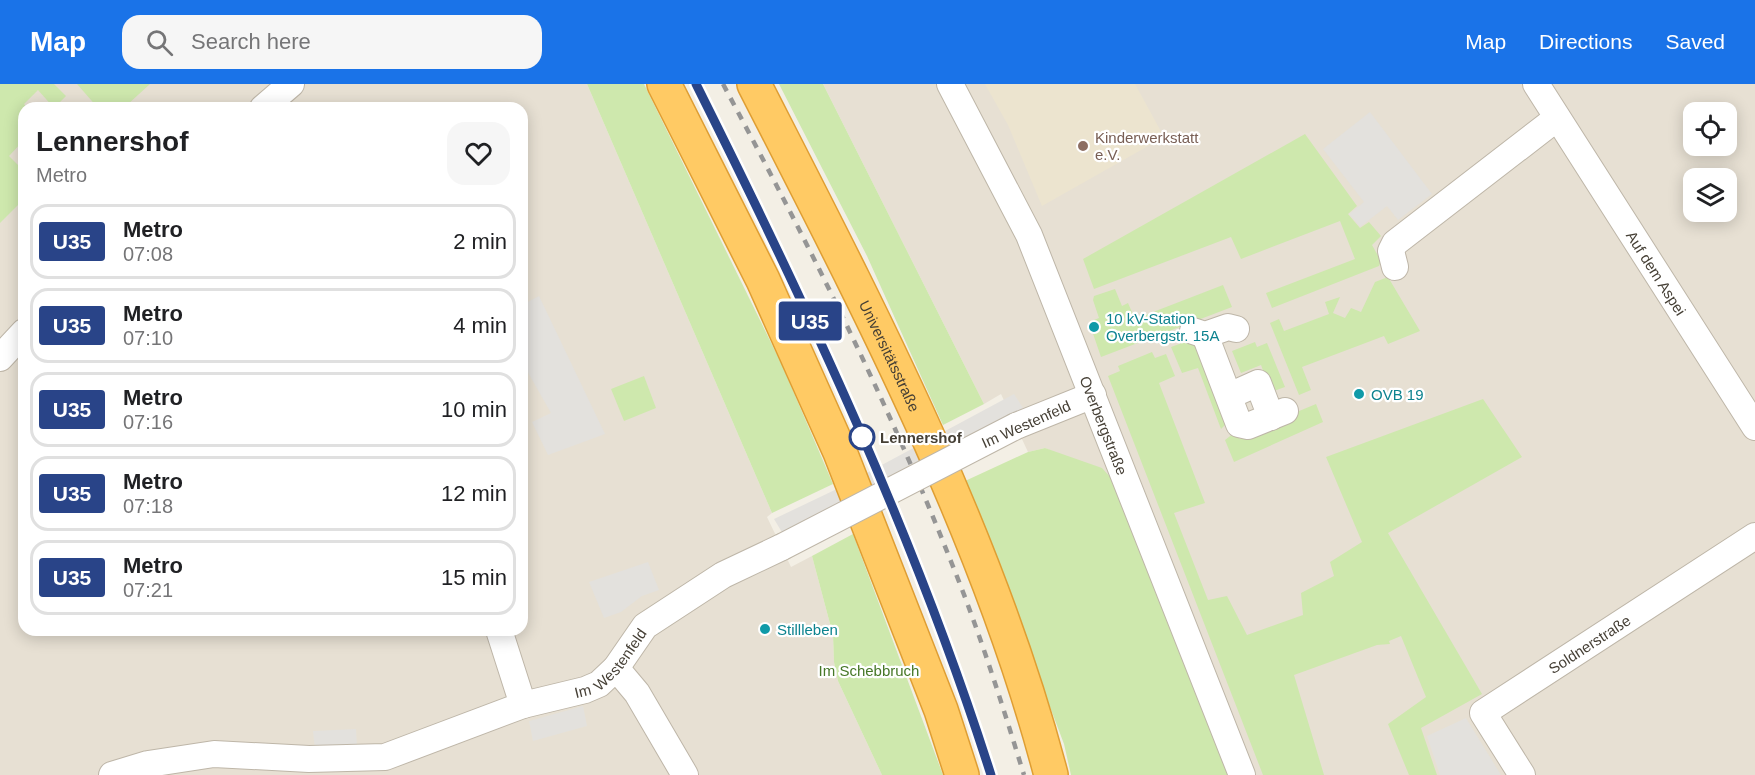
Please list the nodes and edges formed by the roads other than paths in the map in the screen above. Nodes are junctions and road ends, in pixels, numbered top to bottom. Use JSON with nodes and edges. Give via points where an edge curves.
{"nodes":[{"id":1,"x":291,"y":84,"type":"edge"},
{"id":2,"x":664,"y":84,"type":"edge"},
{"id":3,"x":754,"y":84,"type":"edge"},
{"id":4,"x":950,"y":84,"type":"edge"},
{"id":5,"x":1536,"y":84,"type":"edge"},
{"id":6,"x":270,"y":102,"type":"edge"},
{"id":7,"x":1557,"y":118,"type":"junction"},
{"id":8,"x":1395,"y":267,"type":"dead end"},
{"id":9,"x":1214,"y":335,"type":"dead end"},
{"id":10,"x":18,"y":338,"type":"edge"},
{"id":11,"x":0,"y":358,"type":"edge"},
{"id":12,"x":1093,"y":394,"type":"junction"},
{"id":13,"x":1278,"y":414,"type":"dead end"},
{"id":14,"x":1755,"y":427,"type":"edge"},
{"id":15,"x":1755,"y":536,"type":"edge"},
{"id":16,"x":501,"y":636,"type":"edge"},
{"id":17,"x":616,"y":668,"type":"junction"},
{"id":18,"x":523,"y":705,"type":"junction"},
{"id":19,"x":387,"y":766,"type":"edge"},
{"id":20,"x":112,"y":775,"type":"edge"},
{"id":21,"x":685,"y":775,"type":"edge"},
{"id":22,"x":962,"y":775,"type":"edge"},
{"id":23,"x":1051,"y":775,"type":"edge"},
{"id":24,"x":1242,"y":775,"type":"edge"},
{"id":25,"x":1522,"y":775,"type":"edge"}],
"edges":[{"from":1,"to":6,"type":"street"},
{"from":2,"to":22,"type":"highway","via":[[763,280],[840,452],[941,710]]},
{"from":3,"to":23,"type":"highway","name":"Universitätsstraße","via":[[902,382],[975,551],[1038,725]]},
{"from":4,"to":12,"type":"street","name":"Overbergstraße","via":[[1029,235]]},
{"from":5,"to":7,"type":"street","name":"Auf dem Aspei"},
{"from":7,"to":8,"type":"street","via":[[1395,243],[1391,251]]},
{"from":7,"to":14,"type":"street","name":"Auf dem Aspei"},
{"from":9,"to":13,"type":"street","via":[[1229,396],[1258,383]]},
{"from":10,"to":11,"type":"street"},
{"from":12,"to":17,"type":"street","name":"Im Westenfeld","bridge":true,"via":[[1016,426],[723,575],[645,626]]},
{"from":12,"to":24,"type":"street","name":"Overbergstraße"},
{"from":15,"to":25,"type":"street","name":"Soldnerstraße","via":[[1483,714]]},
{"from":16,"to":18,"type":"street"},
{"from":17,"to":18,"type":"street","name":"Im Westenfeld","via":[[599,684],[585,690]]},
{"from":17,"to":21,"type":"street","via":[[637,693]]},
{"from":18,"to":19,"type":"street","name":"Im Westenfeld"},
{"from":19,"to":20,"type":"street","name":"Im Westenfeld","via":[[213,754],[148,764]]}]}
